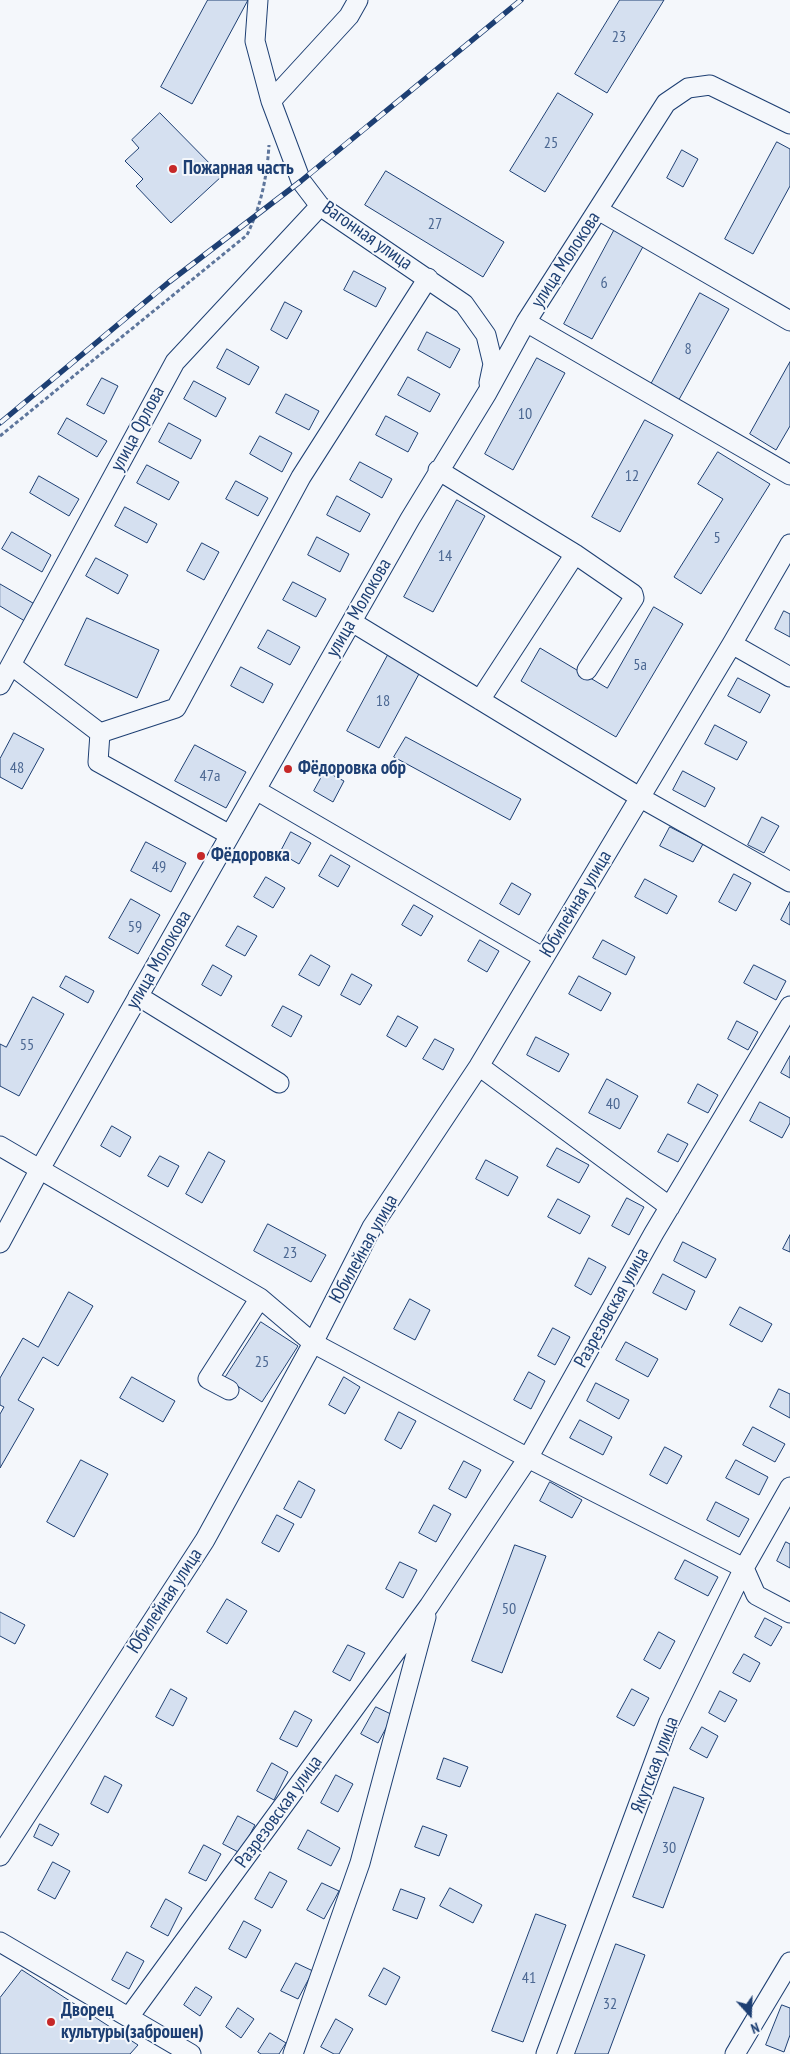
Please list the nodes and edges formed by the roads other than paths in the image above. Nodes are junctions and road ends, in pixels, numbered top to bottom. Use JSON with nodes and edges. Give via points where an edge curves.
{"nodes":[{"id":1,"x":258,"y":0,"type":"edge"},
{"id":2,"x":358,"y":0,"type":"edge"},
{"id":3,"x":272,"y":101,"type":"junction"},
{"id":4,"x":790,"y":124,"type":"edge"},
{"id":5,"x":320,"y":206,"type":"junction"},
{"id":6,"x":598,"y":210,"type":"junction"},
{"id":7,"x":428,"y":278,"type":"junction"},
{"id":8,"x":790,"y":321,"type":"edge"},
{"id":9,"x":526,"y":322,"type":"junction"},
{"id":10,"x":487,"y":393,"type":"junction"},
{"id":11,"x":438,"y":470,"type":"junction"},
{"id":12,"x":790,"y":475,"type":"edge"},
{"id":13,"x":790,"y":544,"type":"edge"},
{"id":14,"x":575,"y":554,"type":"junction"},
{"id":15,"x":352,"y":622,"type":"junction"},
{"id":16,"x":732,"y":644,"type":"junction"},
{"id":17,"x":10,"y":665,"type":"junction"},
{"id":18,"x":587,"y":670,"type":"dead end"},
{"id":19,"x":790,"y":677,"type":"edge"},
{"id":20,"x":0,"y":685,"type":"edge"},
{"id":21,"x":480,"y":700,"type":"junction"},
{"id":22,"x":100,"y":733,"type":"junction"},
{"id":23,"x":256,"y":790,"type":"junction"},
{"id":24,"x":640,"y":798,"type":"junction"},
{"id":25,"x":230,"y":835,"type":"junction"},
{"id":26,"x":790,"y":882,"type":"edge"},
{"id":27,"x":544,"y":958,"type":"junction"},
{"id":28,"x":138,"y":996,"type":"junction"},
{"id":29,"x":790,"y":1006,"type":"edge"},
{"id":30,"x":479,"y":1066,"type":"junction"},
{"id":31,"x":279,"y":1083,"type":"dead end"},
{"id":32,"x":0,"y":1146,"type":"edge"},
{"id":33,"x":40,"y":1169,"type":"junction"},
{"id":34,"x":670,"y":1207,"type":"junction"},
{"id":35,"x":0,"y":1243,"type":"edge"},
{"id":36,"x":260,"y":1298,"type":"junction"},
{"id":37,"x":313,"y":1343,"type":"junction"},
{"id":38,"x":230,"y":1390,"type":"dead end"},
{"id":39,"x":528,"y":1458,"type":"junction"},
{"id":40,"x":790,"y":1487,"type":"edge"},
{"id":41,"x":744,"y":1568,"type":"junction"},
{"id":42,"x":429,"y":1606,"type":"junction"},
{"id":43,"x":790,"y":1613,"type":"edge"},
{"id":44,"x":0,"y":1856,"type":"edge"},
{"id":45,"x":0,"y":1942,"type":"edge"},
{"id":46,"x":790,"y":1962,"type":"edge"},
{"id":47,"x":129,"y":2017,"type":"junction"},
{"id":48,"x":191,"y":2054,"type":"edge"},
{"id":49,"x":293,"y":2054,"type":"edge"},
{"id":50,"x":546,"y":2054,"type":"edge"},
{"id":51,"x":735,"y":2054,"type":"edge"}],
"edges":[{"from":1,"to":3,"type":"street","name":"Вагонная улица","via":[[255,41]]},
{"from":2,"to":3,"type":"street","via":[[349,16]]},
{"from":3,"to":5,"type":"street","name":"Вагонная улица","via":[[301,181]]},
{"from":4,"to":6,"type":"street","name":"улица Молокова","via":[[710,85],[688,88],[666,102]]},
{"from":5,"to":7,"type":"street","name":"Вагонная улица"},
{"from":5,"to":17,"type":"street","name":"улица Орлова","via":[[175,362]]},
{"from":6,"to":8,"type":"street"},
{"from":6,"to":9,"type":"street","name":"улица Молокова"},
{"from":7,"to":10,"type":"street","name":"Вагонная улица","via":[[464,304],[486,335],[493,364]]},
{"from":7,"to":22,"type":"street","via":[[300,477],[176,708]]},
{"from":9,"to":10,"type":"street","name":"улица Молокова"},
{"from":9,"to":12,"type":"street"},
{"from":10,"to":11,"type":"street","name":"улица Молокова"},
{"from":11,"to":14,"type":"street"},
{"from":11,"to":15,"type":"street","name":"улица Молокова"},
{"from":13,"to":16,"type":"street","name":"Юбилейная улица"},
{"from":14,"to":18,"type":"street","via":[[630,591],[634,598]]},
{"from":14,"to":21,"type":"street"},
{"from":15,"to":21,"type":"street"},
{"from":15,"to":23,"type":"street","name":"улица Молокова"},
{"from":16,"to":19,"type":"street"},
{"from":16,"to":24,"type":"street","name":"Юбилейная улица"},
{"from":17,"to":20,"type":"street","name":"улица Орлова"},
{"from":17,"to":22,"type":"street"},
{"from":21,"to":24,"type":"street"},
{"from":22,"to":25,"type":"street","via":[[98,762]]},
{"from":23,"to":25,"type":"street","name":"улица Молокова"},
{"from":23,"to":27,"type":"street"},
{"from":24,"to":26,"type":"street"},
{"from":24,"to":27,"type":"street","name":"Юбилейная улица"},
{"from":25,"to":28,"type":"street","name":"улица Молокова"},
{"from":27,"to":30,"type":"street","name":"Юбилейная улица"},
{"from":28,"to":31,"type":"street"},
{"from":28,"to":33,"type":"street","name":"улица Молокова"},
{"from":29,"to":34,"type":"street","name":"Разрезовская улица"},
{"from":30,"to":34,"type":"street"},
{"from":30,"to":37,"type":"street","name":"Юбилейная улица","via":[[372,1227]]},
{"from":32,"to":33,"type":"street"},
{"from":33,"to":35,"type":"street","name":"улица Молокова"},
{"from":33,"to":36,"type":"street"},
{"from":34,"to":39,"type":"street","name":"Разрезовская улица"},
{"from":36,"to":37,"type":"street"},
{"from":36,"to":38,"type":"street","via":[[208,1379]]},
{"from":37,"to":39,"type":"street"},
{"from":37,"to":44,"type":"street","name":"Юбилейная улица","via":[[205,1540]]},
{"from":39,"to":41,"type":"street"},
{"from":39,"to":42,"type":"street","name":"Разрезовская улица"},
{"from":40,"to":41,"type":"street","name":"Якутская улица"},
{"from":41,"to":43,"type":"street","via":[[756,1595]]},
{"from":41,"to":50,"type":"street","name":"Якутская улица","via":[[670,1722]]},
{"from":42,"to":47,"type":"street","name":"Разрезовская улица"},
{"from":42,"to":49,"type":"street","name":"Разрезовская улица","via":[[360,1864]]},
{"from":45,"to":47,"type":"street"},
{"from":46,"to":51,"type":"street"},
{"from":47,"to":48,"type":"street"}]}
